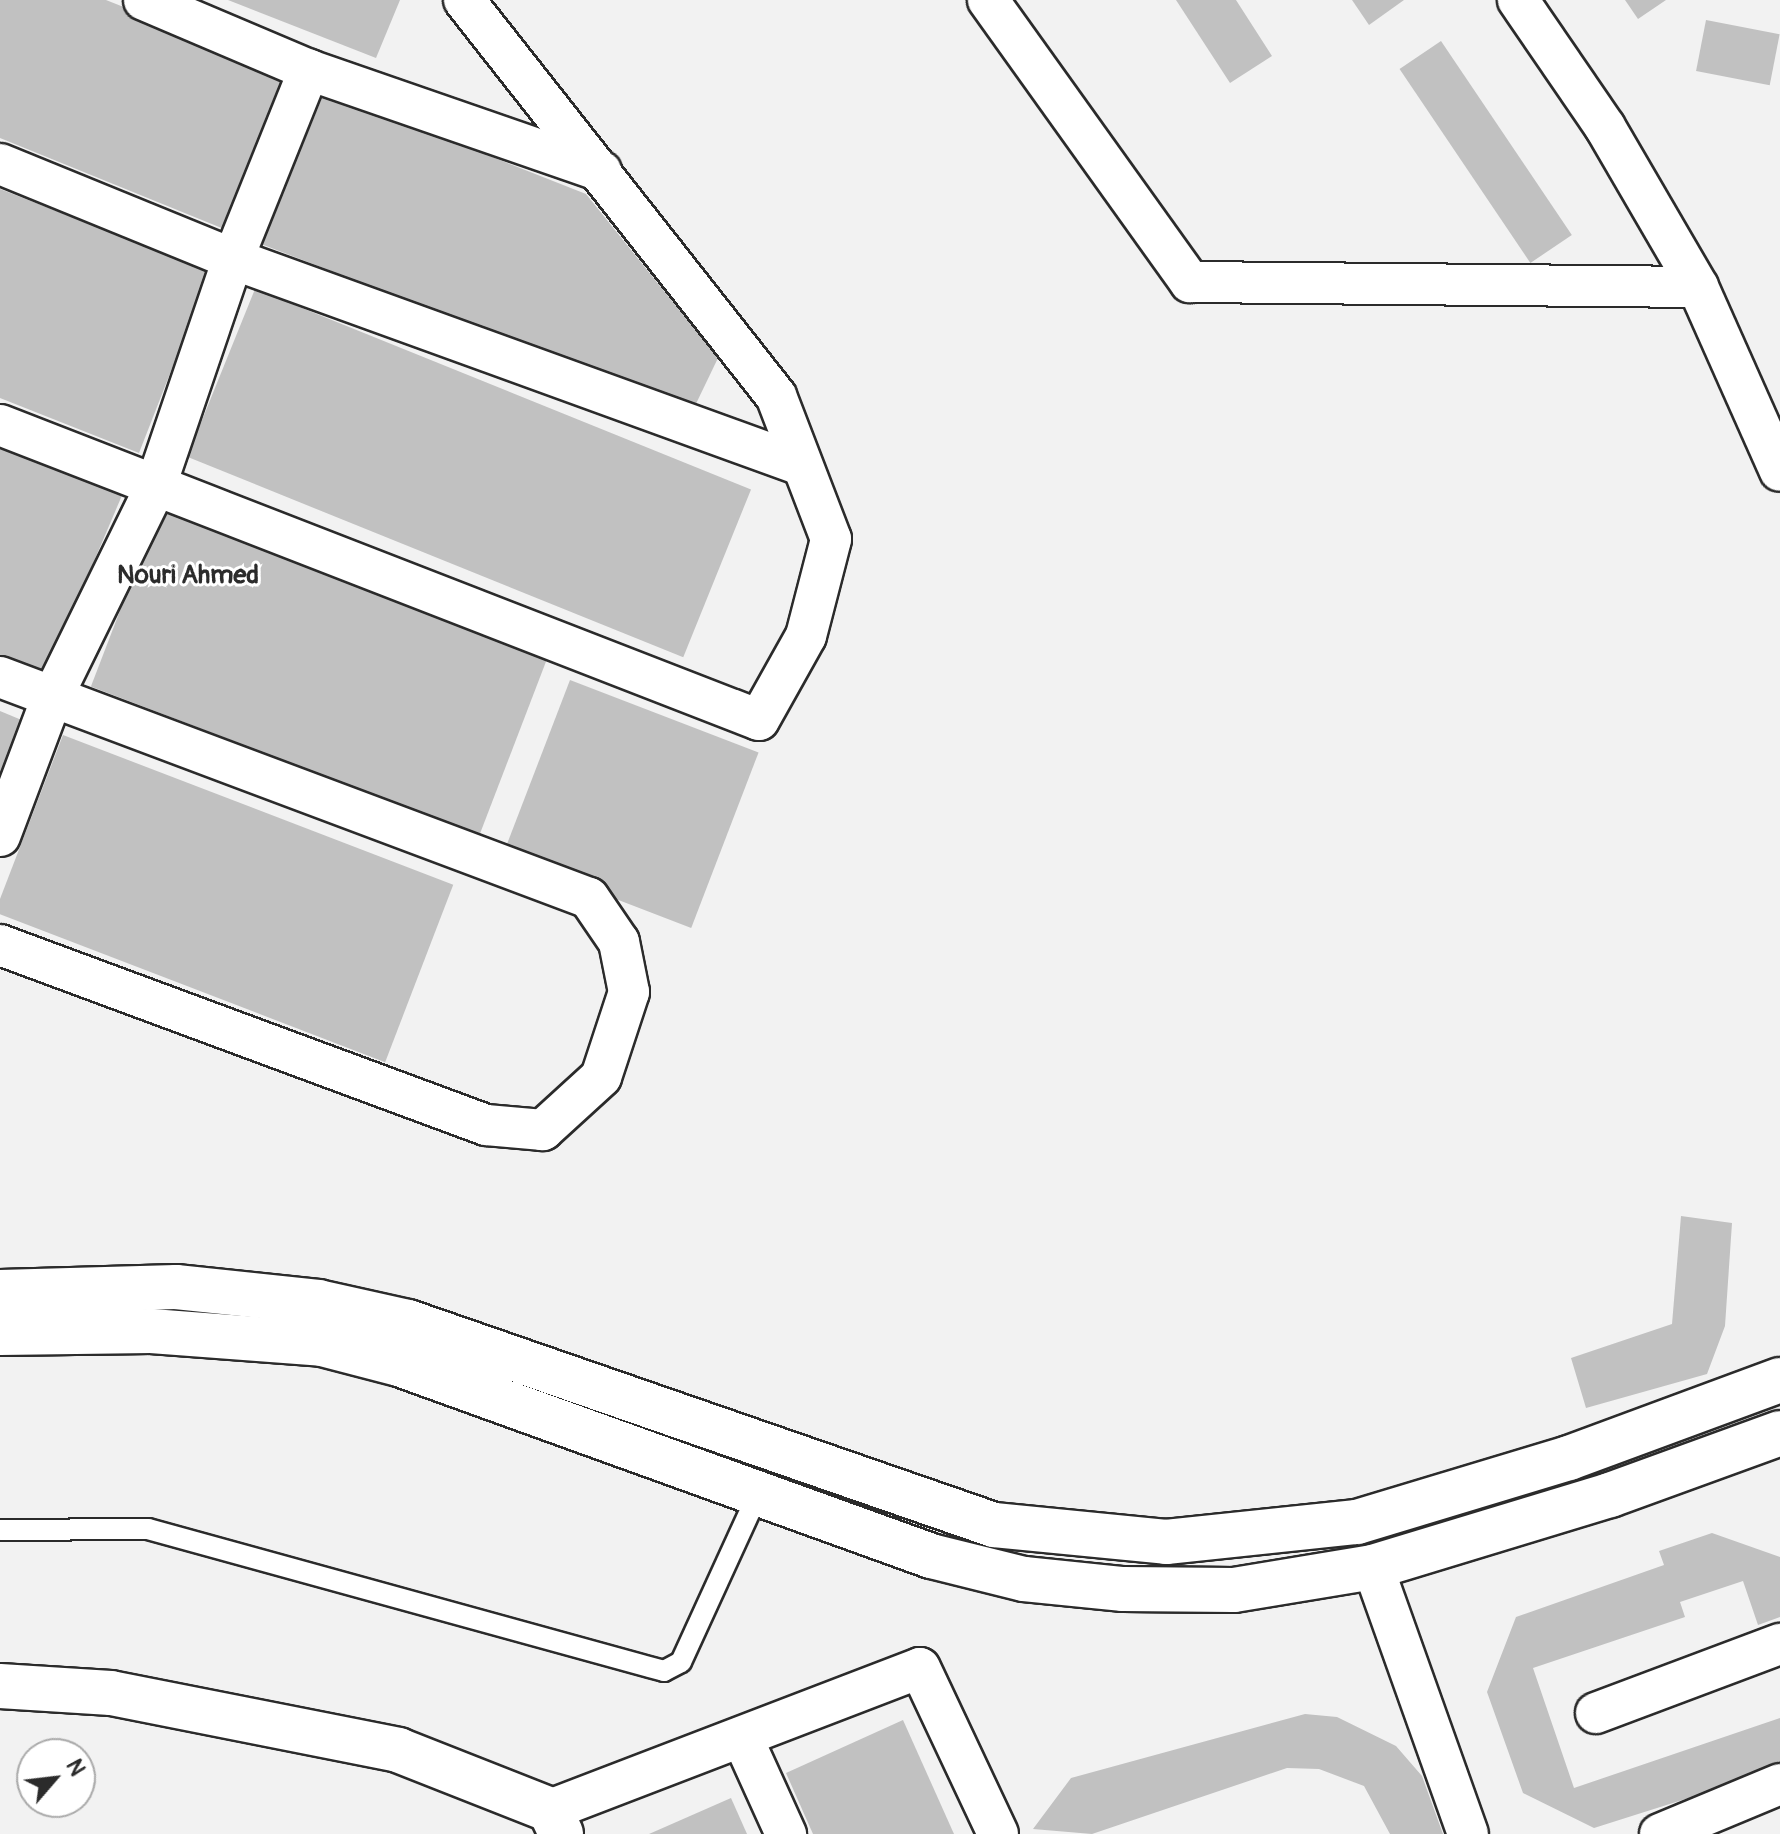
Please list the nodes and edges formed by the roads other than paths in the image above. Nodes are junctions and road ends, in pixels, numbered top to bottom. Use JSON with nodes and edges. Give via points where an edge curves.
{"nodes":[{"id":1,"x":144,"y":0,"type":"edge"},
{"id":2,"x":464,"y":0,"type":"edge"},
{"id":3,"x":988,"y":0,"type":"edge"},
{"id":4,"x":1518,"y":0,"type":"edge"},
{"id":5,"x":309,"y":70,"type":"junction"},
{"id":6,"x":0,"y":164,"type":"edge"},
{"id":7,"x":601,"y":171,"type":"junction"},
{"id":8,"x":233,"y":259,"type":"junction"},
{"id":9,"x":1698,"y":287,"type":"junction"},
{"id":10,"x":0,"y":425,"type":"edge"},
{"id":11,"x":801,"y":465,"type":"junction"},
{"id":12,"x":1780,"y":471,"type":"edge"},
{"id":13,"x":155,"y":488,"type":"junction"},
{"id":14,"x":0,"y":677,"type":"edge"},
{"id":15,"x":52,"y":698,"type":"junction"},
{"id":16,"x":0,"y":836,"type":"edge"},
{"id":17,"x":0,"y":945,"type":"edge"},
{"id":18,"x":0,"y":1292,"type":"edge"},
{"id":19,"x":0,"y":1333,"type":"edge"},
{"id":20,"x":1780,"y":1380,"type":"edge"},
{"id":21,"x":1780,"y":1433,"type":"edge"},
{"id":22,"x":757,"y":1496,"type":"junction"},
{"id":23,"x":0,"y":1530,"type":"edge"},
{"id":24,"x":1373,"y":1567,"type":"junction"},
{"id":25,"x":1780,"y":1644,"type":"edge"},
{"id":26,"x":0,"y":1686,"type":"edge"},
{"id":27,"x":1596,"y":1713,"type":"dead end"},
{"id":28,"x":742,"y":1737,"type":"junction"},
{"id":29,"x":1778,"y":1790,"type":"edge"},
{"id":30,"x":555,"y":1822,"type":"edge"},
{"id":31,"x":786,"y":1834,"type":"edge"},
{"id":32,"x":998,"y":1834,"type":"edge"},
{"id":33,"x":1468,"y":1834,"type":"edge"},
{"id":34,"x":1660,"y":1834,"type":"edge"}],
"edges":[{"from":1,"to":5,"type":"street"},
{"from":2,"to":7,"type":"street"},
{"from":3,"to":9,"type":"street","via":[[1190,282]]},
{"from":4,"to":9,"type":"street","via":[[1605,127]]},
{"from":5,"to":7,"type":"street"},
{"from":5,"to":8,"type":"street"},
{"from":6,"to":8,"type":"street"},
{"from":7,"to":11,"type":"street","via":[[776,396]]},
{"from":8,"to":11,"type":"street"},
{"from":8,"to":13,"type":"street"},
{"from":9,"to":12,"type":"street","via":[[1742,371]]},
{"from":10,"to":13,"type":"street"},
{"from":11,"to":13,"type":"street","via":[[831,539],[806,636],[759,720]]},
{"from":13,"to":15,"type":"street"},
{"from":14,"to":15,"type":"street"},
{"from":15,"to":16,"type":"street"},
{"from":15,"to":17,"type":"street","via":[[589,898],[619,942],[629,992],[601,1077],[543,1130],[486,1125]]},
{"from":18,"to":20,"type":"main road","via":[[176,1287],[318,1302],[408,1322],[994,1525],[1166,1542],[1357,1522],[1569,1458]]},
{"from":19,"to":22,"type":"main road","via":[[167,1332],[322,1344],[399,1364]]},
{"from":21,"to":24,"type":"main road","via":[[1610,1495]]},
{"from":22,"to":23,"type":"lane","via":[[681,1662],[664,1671],[148,1529]]},
{"from":22,"to":24,"type":"main road","via":[[1024,1579],[1234,1590]]},
{"from":24,"to":33,"type":"street"},
{"from":25,"to":27,"type":"street"},
{"from":26,"to":30,"type":"main road","via":[[111,1693],[398,1750]]},
{"from":28,"to":30,"type":"street"},
{"from":28,"to":31,"type":"street"},
{"from":28,"to":32,"type":"street","via":[[920,1668]]},
{"from":29,"to":34,"type":"street"}]}
